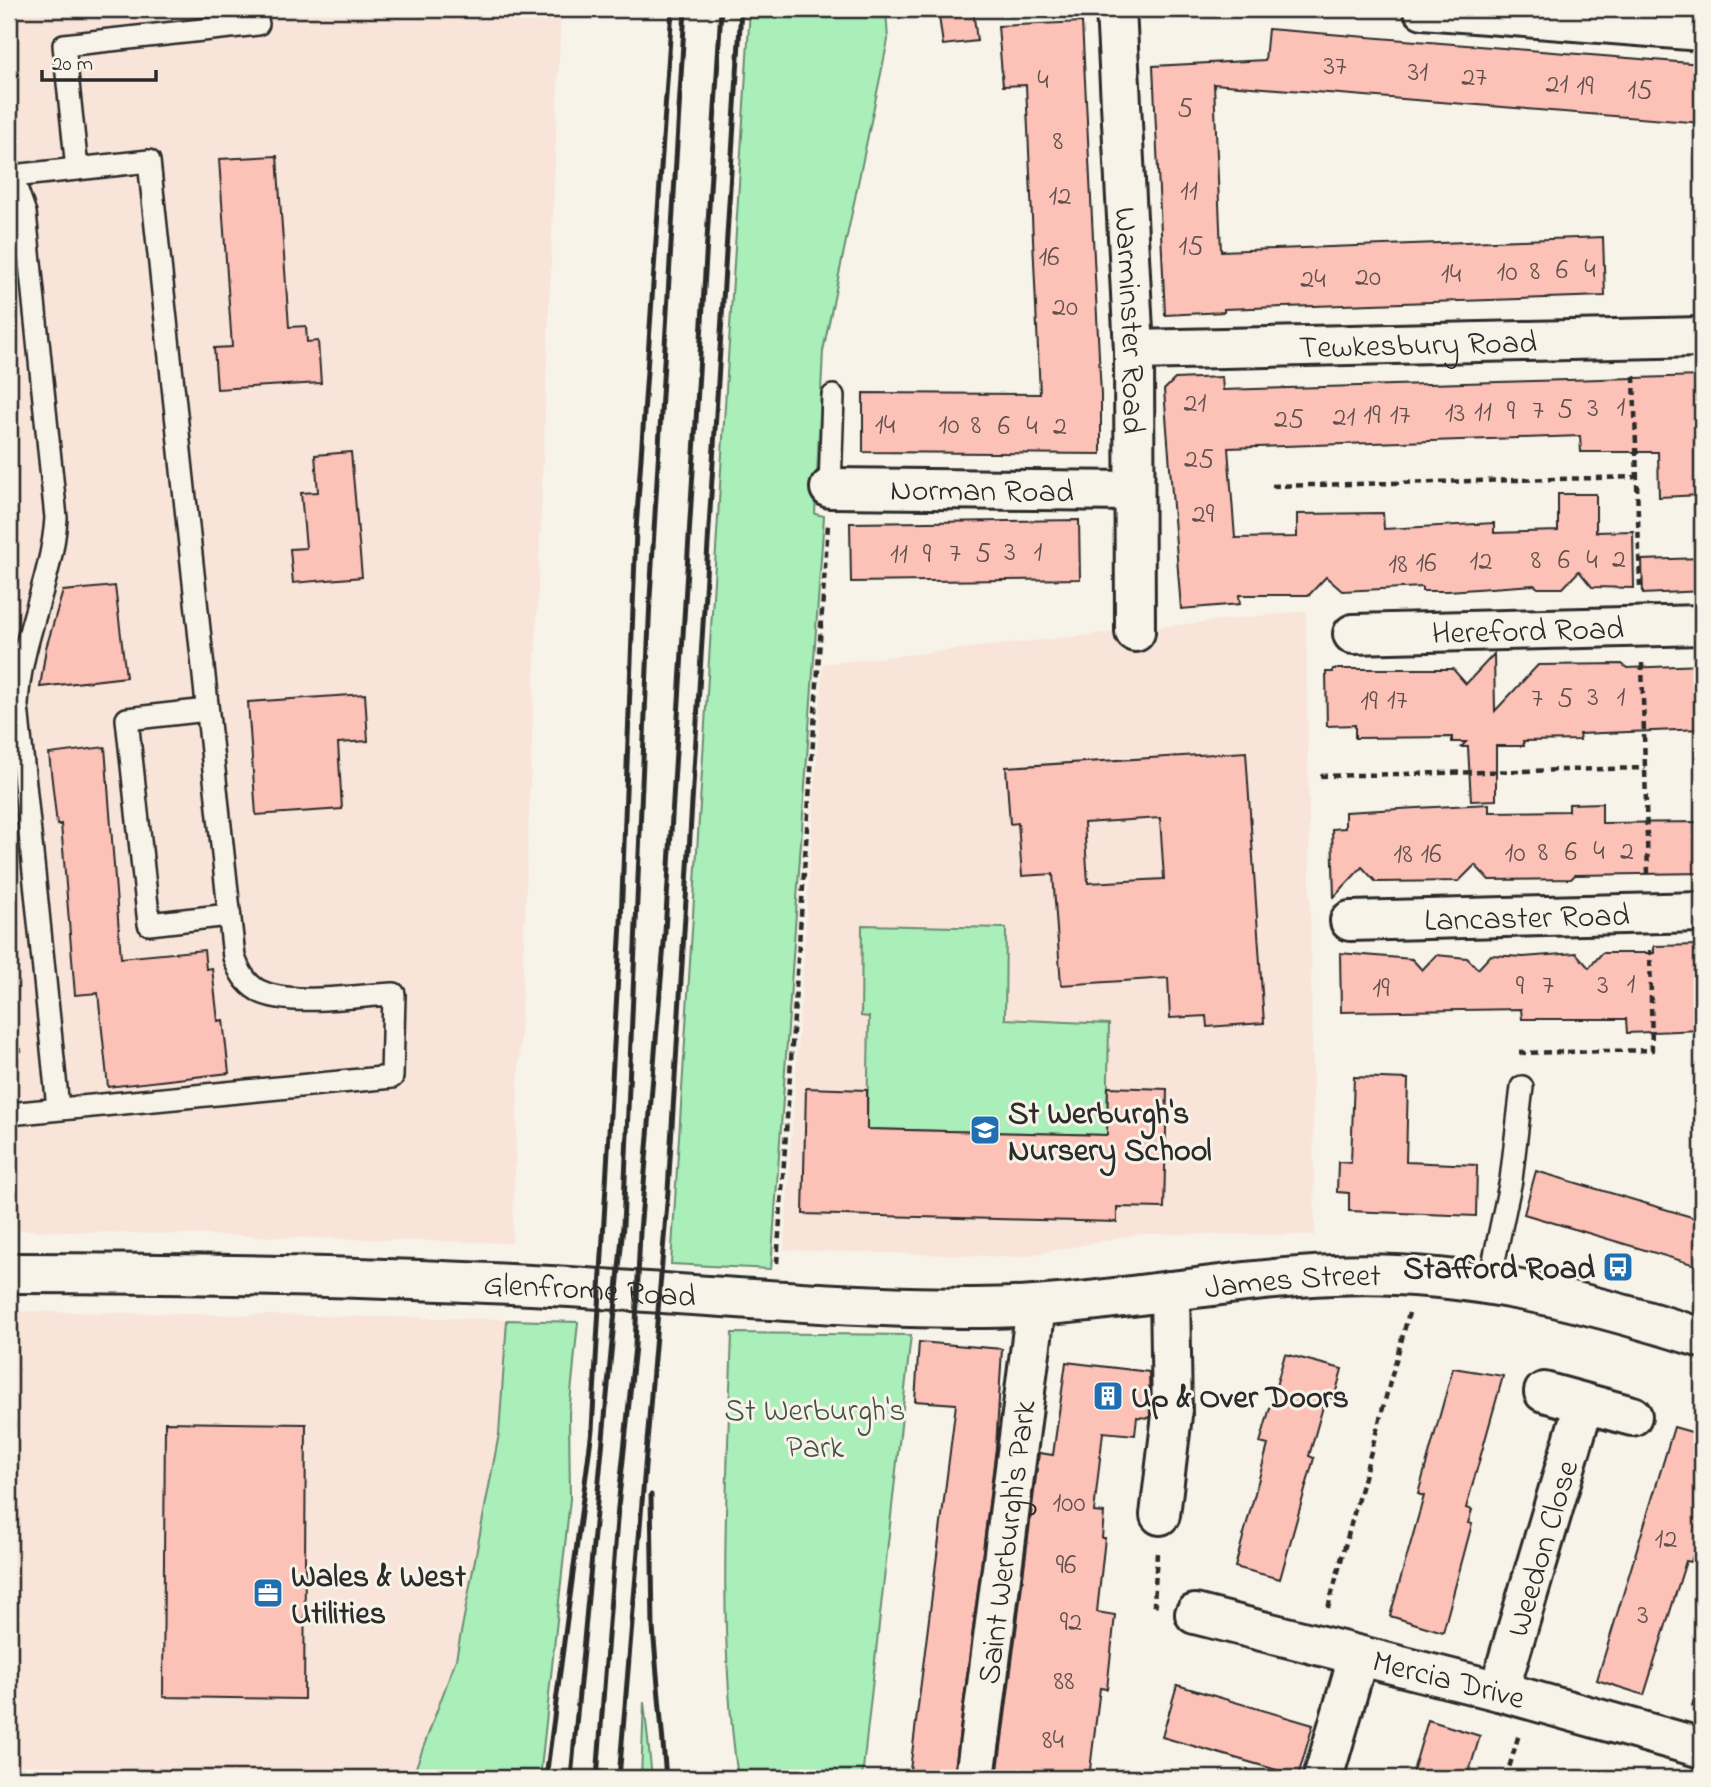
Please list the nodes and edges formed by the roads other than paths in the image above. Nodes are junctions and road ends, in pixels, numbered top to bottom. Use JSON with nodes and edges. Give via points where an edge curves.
{"nodes":[{"id":1,"x":1116,"y":9,"type":"edge"},
{"id":2,"x":1423,"y":9,"type":"edge"},
{"id":3,"x":258,"y":24,"type":"dead end"},
{"id":4,"x":1702,"y":31,"type":"edge"},
{"id":5,"x":77,"y":169,"type":"junction"},
{"id":6,"x":11,"y":172,"type":"edge"},
{"id":7,"x":1702,"y":337,"type":"edge"},
{"id":8,"x":1134,"y":350,"type":"junction"},
{"id":9,"x":833,"y":396,"type":"dead end"},
{"id":10,"x":830,"y":488,"type":"joint"},
{"id":11,"x":1133,"y":491,"type":"junction"},
{"id":12,"x":1702,"y":625,"type":"edge"},
{"id":13,"x":1135,"y":632,"type":"dead end"},
{"id":14,"x":1353,"y":634,"type":"dead end"},
{"id":15,"x":207,"y":710,"type":"junction"},
{"id":16,"x":1702,"y":912,"type":"edge"},
{"id":17,"x":229,"y":915,"type":"junction"},
{"id":18,"x":1350,"y":921,"type":"dead end"},
{"id":19,"x":1522,"y":1087,"type":"dead end"},
{"id":20,"x":58,"y":1108,"type":"junction"},
{"id":21,"x":9,"y":1114,"type":"edge"},
{"id":22,"x":9,"y":1273,"type":"edge"},
{"id":23,"x":1489,"y":1284,"type":"junction"},
{"id":24,"x":1170,"y":1291,"type":"junction"},
{"id":25,"x":1037,"y":1306,"type":"junction"},
{"id":26,"x":1702,"y":1338,"type":"edge"},
{"id":27,"x":1544,"y":1392,"type":"dead end"},
{"id":28,"x":1584,"y":1404,"type":"junction"},
{"id":29,"x":1632,"y":1416,"type":"dead end"},
{"id":30,"x":1160,"y":1515,"type":"road end"},
{"id":31,"x":1195,"y":1614,"type":"road end"},
{"id":32,"x":1358,"y":1657,"type":"junction"},
{"id":33,"x":1499,"y":1691,"type":"junction"},
{"id":34,"x":1702,"y":1748,"type":"edge"},
{"id":35,"x":975,"y":1778,"type":"edge"},
{"id":36,"x":1323,"y":1778,"type":"edge"}],
"edges":[{"from":1,"to":8,"type":"street","name":"Warminster Road"},
{"from":2,"to":4,"type":"street"},
{"from":3,"to":5,"type":"lane","via":[[64,45]]},
{"from":5,"to":6,"type":"lane"},
{"from":5,"to":15,"type":"lane","via":[[149,161]]},
{"from":6,"to":20,"type":"lane","via":[[25,213],[56,518],[17,706]]},
{"from":7,"to":8,"type":"street","name":"Tewkesbury Road"},
{"from":8,"to":11,"type":"street","name":"Warminster Road"},
{"from":9,"to":10,"type":"lane"},
{"from":10,"to":11,"type":"street","name":"Norman Road"},
{"from":11,"to":13,"type":"street","name":"Warminster Road"},
{"from":12,"to":14,"type":"street","name":"Hereford Road"},
{"from":15,"to":17,"type":"lane"},
{"from":15,"to":17,"type":"lane","via":[[127,719],[135,801],[149,923]]},
{"from":16,"to":18,"type":"street","name":"Lancaster Road"},
{"from":17,"to":20,"type":"lane","via":[[234,957],[240,972],[258,990],[286,998],[394,993],[393,1077]]},
{"from":19,"to":23,"type":"lane","via":[[1511,1180]]},
{"from":20,"to":21,"type":"lane"},
{"from":22,"to":25,"type":"street","name":"Glenfrome Road","via":[[519,1284],[860,1307]]},
{"from":23,"to":24,"type":"street","name":"James Street","via":[[1419,1275],[1334,1275]]},
{"from":23,"to":26,"type":"street","name":"James Street"},
{"from":24,"to":25,"type":"street","name":"Glenfrome Road"},
{"from":24,"to":30,"type":"street","via":[[1172,1415]]},
{"from":25,"to":35,"type":"street","name":"Saint Werburgh's Park"},
{"from":27,"to":28,"type":"street"},
{"from":28,"to":29,"type":"street"},
{"from":28,"to":33,"type":"street","name":"Weedon Close"},
{"from":31,"to":32,"type":"street","name":"Mercia Drive"},
{"from":32,"to":33,"type":"street","name":"Mercia Drive"},
{"from":32,"to":36,"type":"street"},
{"from":33,"to":34,"type":"street","name":"Mercia Drive"}]}
